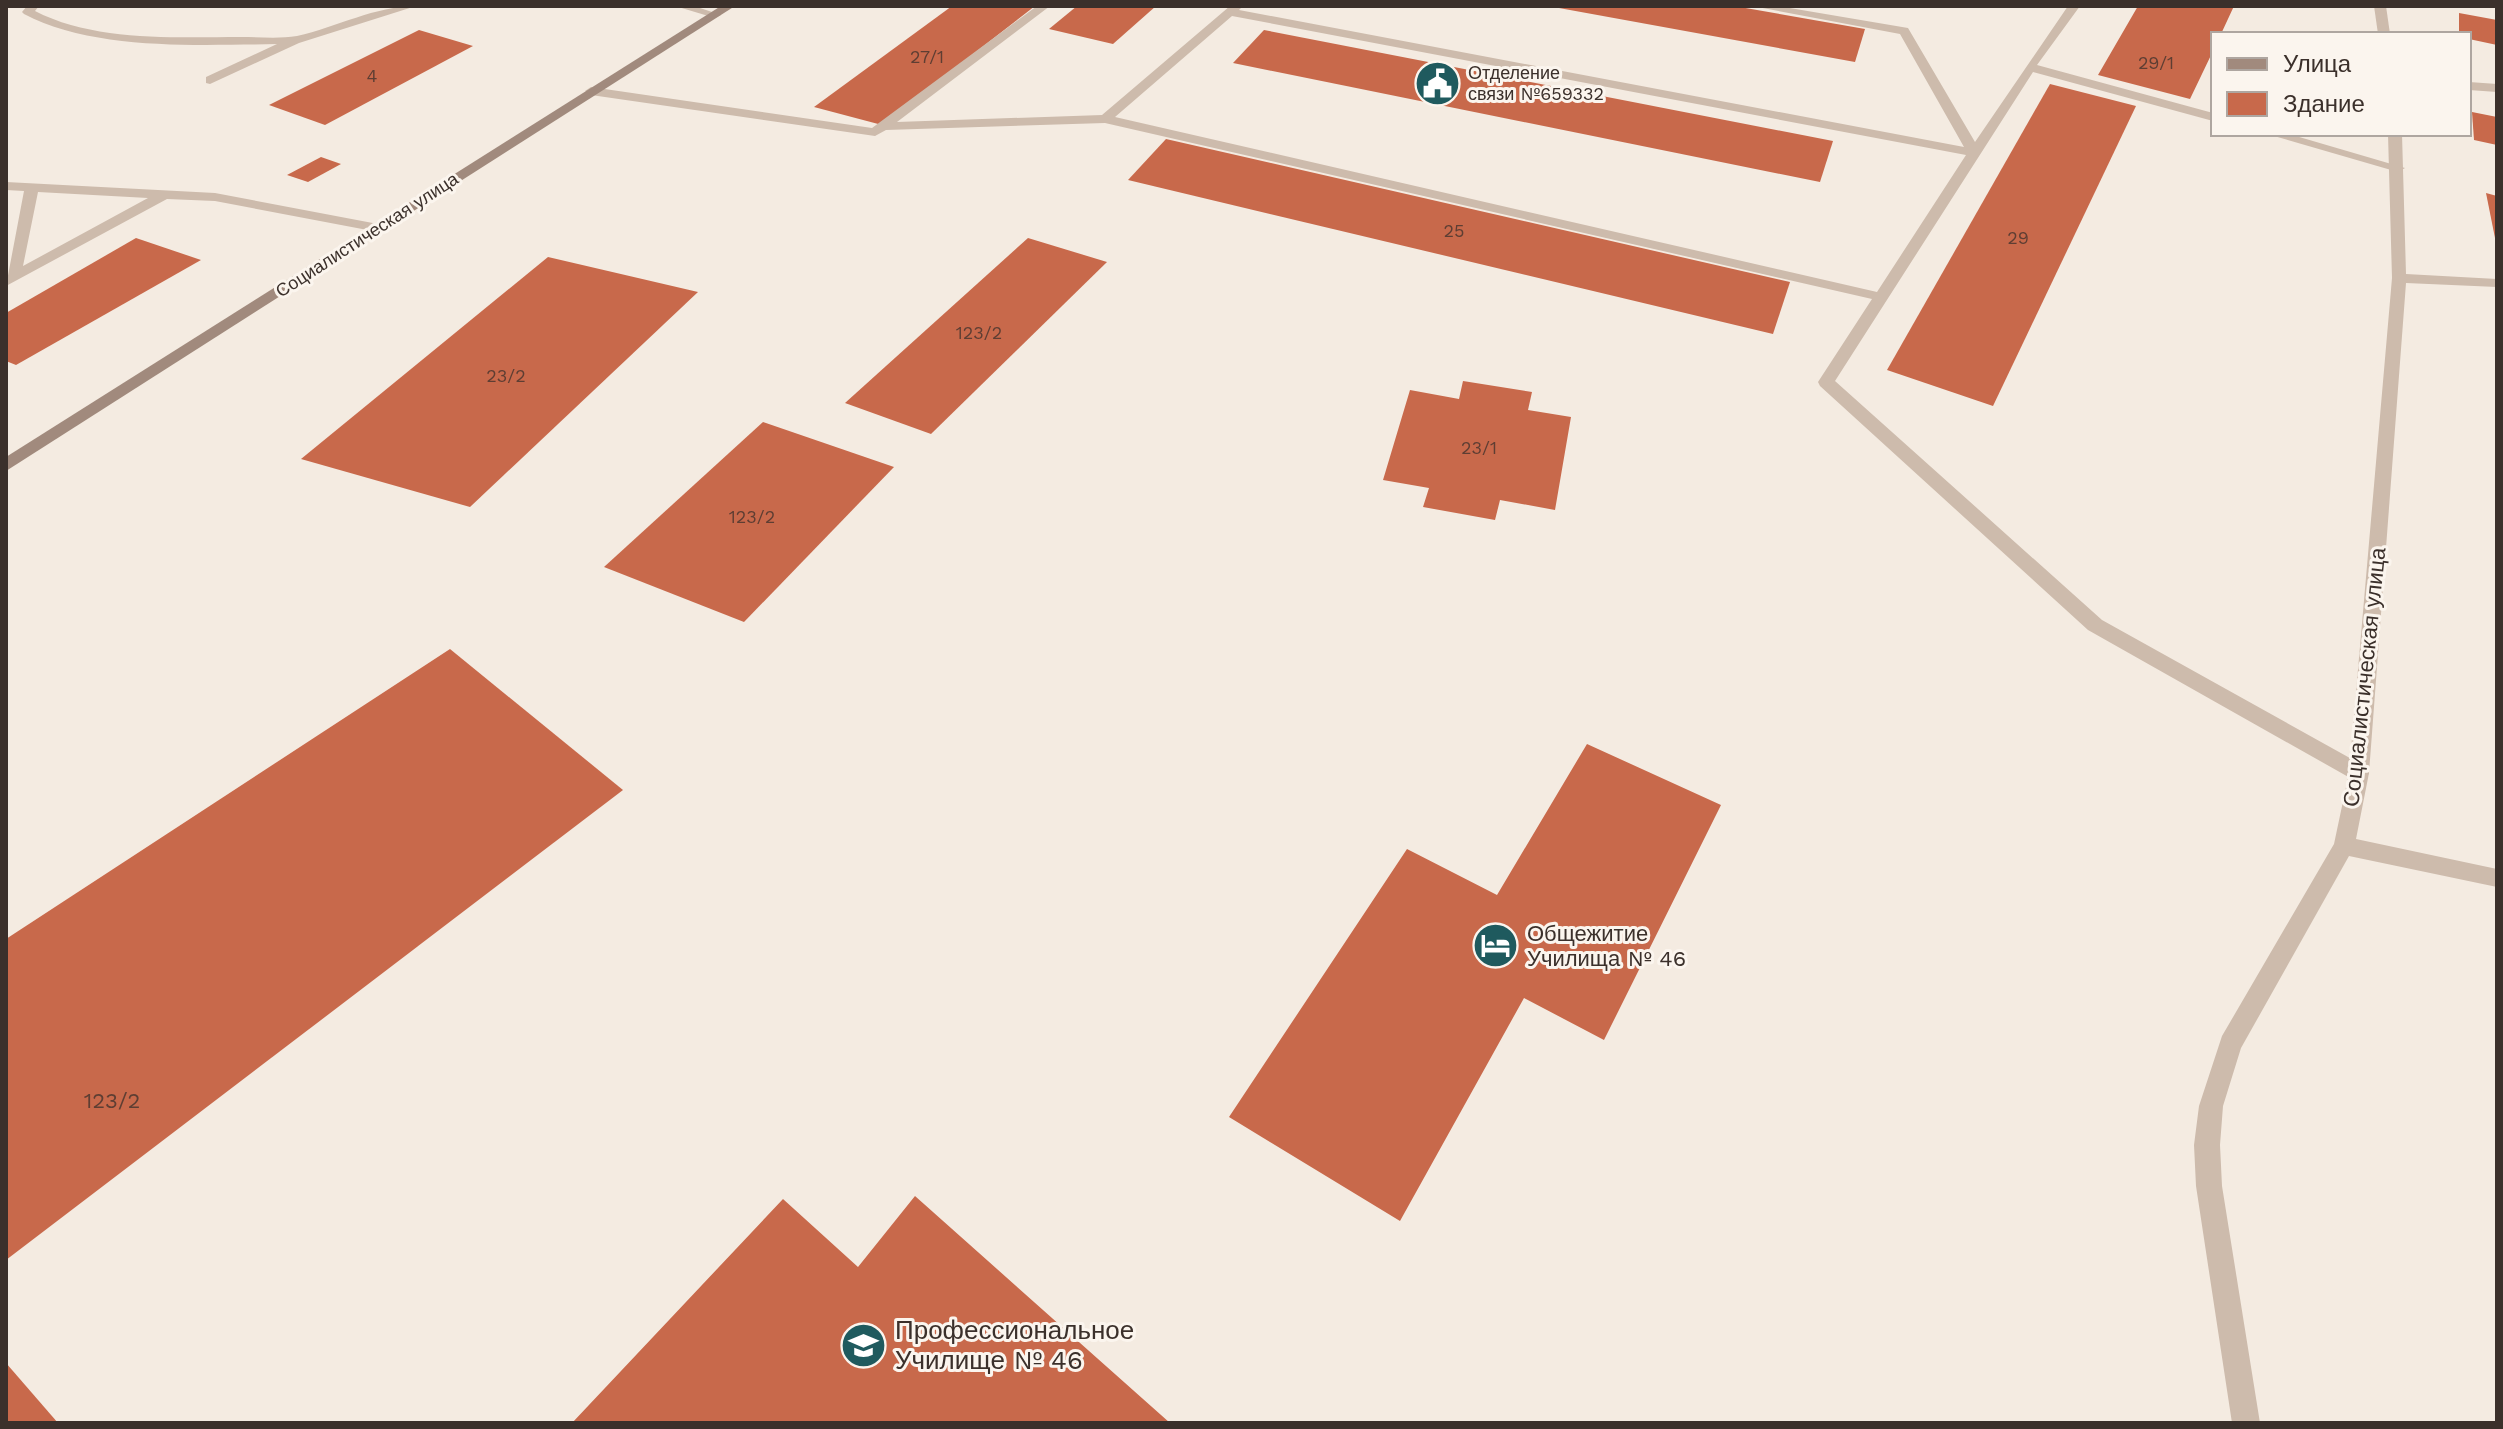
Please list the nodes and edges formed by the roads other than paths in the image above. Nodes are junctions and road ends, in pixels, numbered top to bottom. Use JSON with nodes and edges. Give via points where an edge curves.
{"nodes":[{"id":1,"x":33,"y":6,"type":"edge"},
{"id":2,"x":410,"y":6,"type":"edge"},
{"id":3,"x":681,"y":6,"type":"edge"},
{"id":4,"x":729,"y":6,"type":"edge"},
{"id":5,"x":1044,"y":6,"type":"edge"},
{"id":6,"x":1758,"y":6,"type":"edge"},
{"id":7,"x":2074,"y":6,"type":"edge"},
{"id":8,"x":2380,"y":6,"type":"edge"},
{"id":9,"x":1234,"y":9,"type":"edge"},
{"id":10,"x":715,"y":15,"type":"junction"},
{"id":11,"x":2384,"y":32,"type":"edge"},
{"id":12,"x":295,"y":40,"type":"junction"},
{"id":13,"x":2030,"y":67,"type":"junction"},
{"id":14,"x":210,"y":80,"type":"dead end"},
{"id":15,"x":2471,"y":86,"type":"edge"},
{"id":16,"x":2497,"y":88,"type":"edge"},
{"id":17,"x":591,"y":91,"type":"junction"},
{"id":18,"x":2211,"y":116,"type":"edge"},
{"id":19,"x":1105,"y":119,"type":"junction"},
{"id":20,"x":883,"y":126,"type":"junction"},
{"id":21,"x":2281,"y":136,"type":"edge"},
{"id":22,"x":2395,"y":136,"type":"edge"},
{"id":23,"x":1974,"y":153,"type":"junction"},
{"id":24,"x":2398,"y":168,"type":"junction"},
{"id":25,"x":6,"y":186,"type":"edge"},
{"id":26,"x":32,"y":188,"type":"junction"},
{"id":27,"x":165,"y":194,"type":"junction"},
{"id":28,"x":378,"y":228,"type":"junction"},
{"id":29,"x":2399,"y":278,"type":"junction"},
{"id":30,"x":10,"y":280,"type":"edge"},
{"id":31,"x":2497,"y":283,"type":"edge"},
{"id":32,"x":1881,"y":297,"type":"junction"},
{"id":33,"x":6,"y":465,"type":"edge"},
{"id":34,"x":2359,"y":773,"type":"junction"},
{"id":35,"x":2344,"y":846,"type":"junction"},
{"id":36,"x":2497,"y":878,"type":"edge"},
{"id":37,"x":2246,"y":1423,"type":"edge"}],
"edges":[{"from":1,"to":12,"type":"street","via":[[28,12],[51,23],[132,37]]},
{"from":2,"to":12,"type":"street"},
{"from":3,"to":10,"type":"street"},
{"from":4,"to":10,"type":"main road","name":"Социалистическая улица"},
{"from":5,"to":20,"type":"street"},
{"from":6,"to":23,"type":"street","via":[[1904,31]]},
{"from":7,"to":13,"type":"street"},
{"from":8,"to":11,"type":"street"},
{"from":9,"to":19,"type":"street"},
{"from":9,"to":23,"type":"street"},
{"from":10,"to":17,"type":"main road","name":"Социалистическая улица"},
{"from":12,"to":14,"type":"street"},
{"from":13,"to":18,"type":"street"},
{"from":13,"to":23,"type":"street"},
{"from":15,"to":16,"type":"street"},
{"from":17,"to":20,"type":"street","via":[[875,132]]},
{"from":17,"to":28,"type":"main road","name":"Социалистическая улица"},
{"from":19,"to":20,"type":"street"},
{"from":19,"to":32,"type":"street"},
{"from":21,"to":24,"type":"street"},
{"from":22,"to":24,"type":"street","name":"Социалистическая улица"},
{"from":23,"to":32,"type":"street"},
{"from":24,"to":29,"type":"street","name":"Социалистическая улица"},
{"from":25,"to":26,"type":"street"},
{"from":26,"to":27,"type":"street"},
{"from":26,"to":30,"type":"street"},
{"from":27,"to":28,"type":"street","via":[[247,201]]},
{"from":27,"to":30,"type":"street"},
{"from":28,"to":33,"type":"main road","name":"Социалистическая улица"},
{"from":29,"to":31,"type":"street"},
{"from":29,"to":34,"type":"street","name":"Социалистическая улица"},
{"from":32,"to":34,"type":"street","via":[[1826,382],[2095,625]]},
{"from":34,"to":35,"type":"street","name":"Социалистическая улица"},
{"from":35,"to":36,"type":"street"},
{"from":35,"to":37,"type":"street","name":"Социалистическая улица","via":[[2230,1044],[2211,1106],[2209,1186]]}]}
